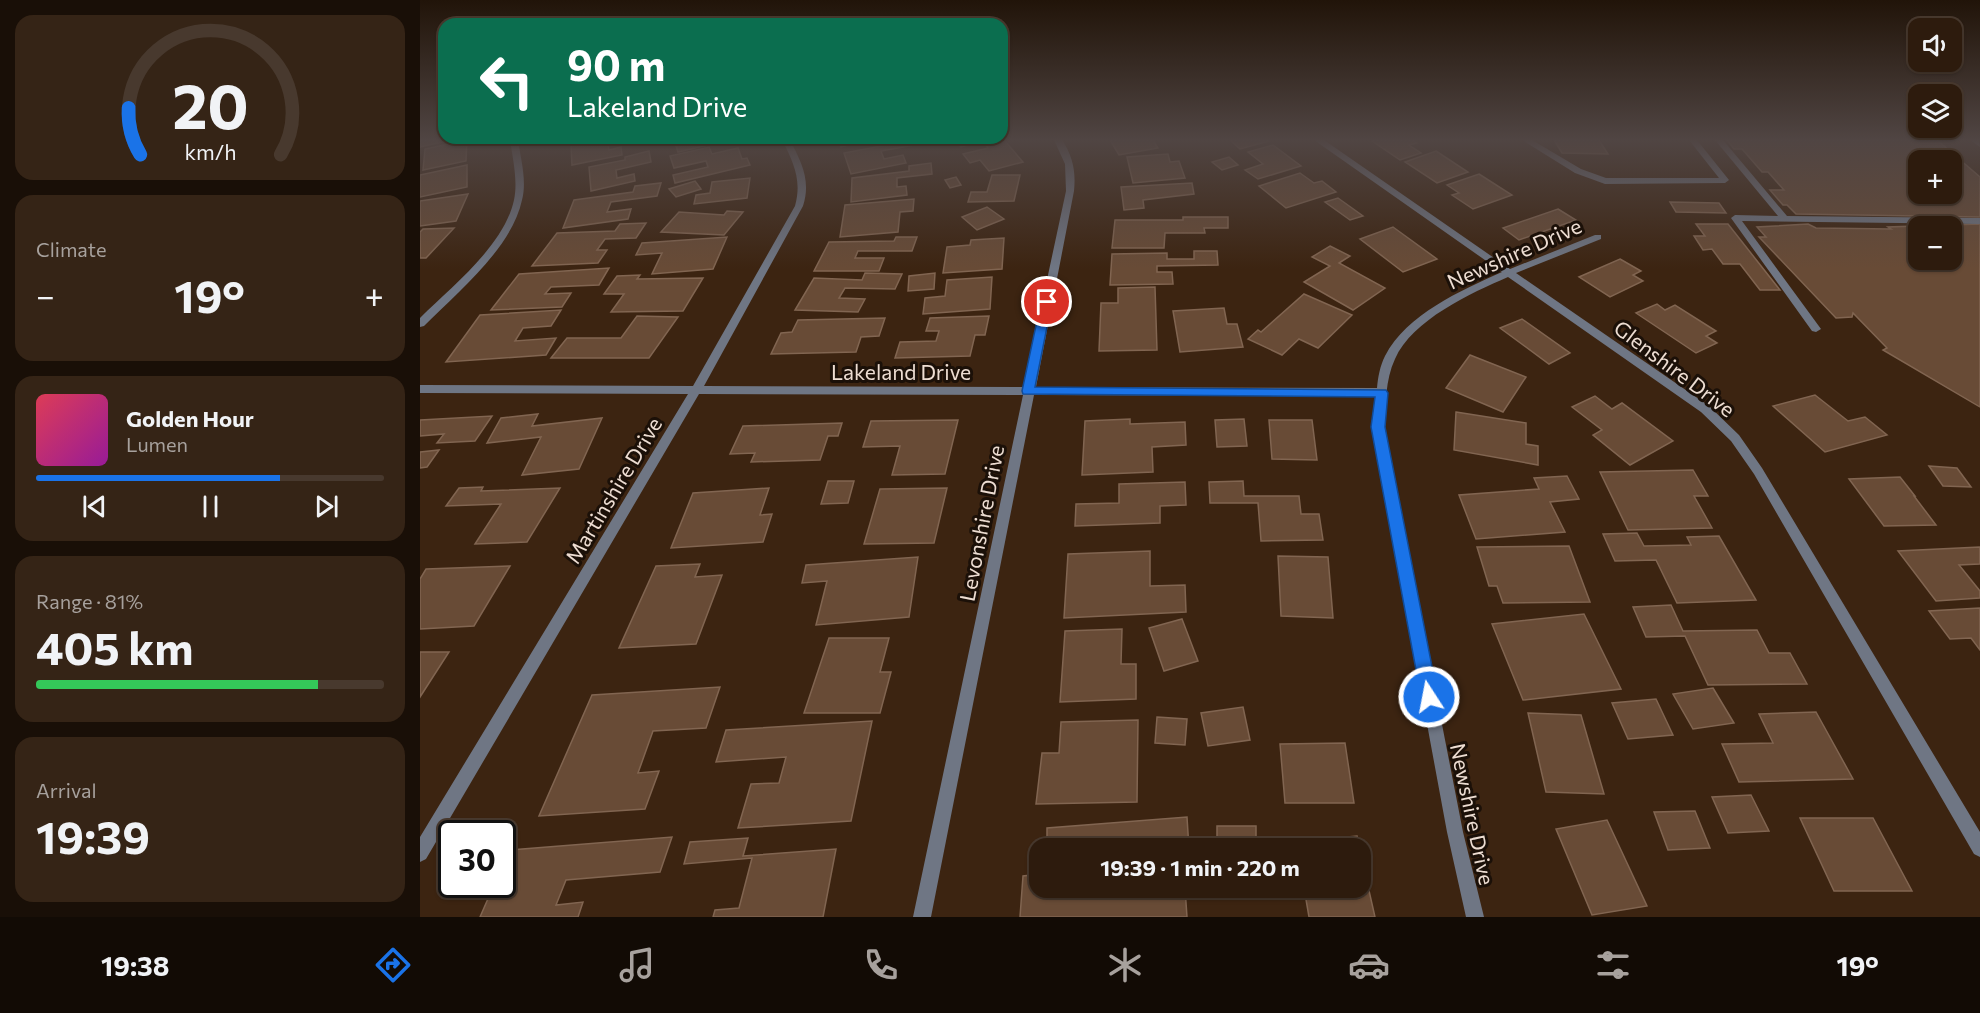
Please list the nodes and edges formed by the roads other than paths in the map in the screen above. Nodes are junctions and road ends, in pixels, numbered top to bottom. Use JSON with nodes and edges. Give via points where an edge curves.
{"nodes":[{"id":1,"x":518,"y":183,"type":"edge"},
{"id":2,"x":804,"y":183,"type":"edge"},
{"id":3,"x":1071,"y":183,"type":"edge"},
{"id":4,"x":1380,"y":183,"type":"edge"},
{"id":5,"x":1755,"y":183,"type":"edge"},
{"id":6,"x":1785,"y":219,"type":"junction"},
{"id":7,"x":1980,"y":221,"type":"edge"},
{"id":8,"x":1598,"y":237,"type":"dead end"},
{"id":9,"x":1510,"y":273,"type":"junction"},
{"id":10,"x":420,"y":324,"type":"edge"},
{"id":11,"x":1816,"y":329,"type":"dead end"},
{"id":12,"x":420,"y":389,"type":"edge"},
{"id":13,"x":696,"y":390,"type":"junction"},
{"id":14,"x":1028,"y":391,"type":"junction"},
{"id":15,"x":1382,"y":393,"type":"junction"},
{"id":16,"x":1980,"y":848,"type":"edge"},
{"id":17,"x":420,"y":853,"type":"edge"},
{"id":18,"x":922,"y":917,"type":"edge"},
{"id":19,"x":1474,"y":917,"type":"edge"}],
"edges":[{"from":1,"to":10,"type":"street","via":[[515,213],[507,229]]},
{"from":2,"to":13,"type":"street","name":"Martinshire Drive","via":[[803,200]]},
{"from":3,"to":14,"type":"street","name":"Levonshire Drive"},
{"from":4,"to":9,"type":"street","name":"Glenshire Drive"},
{"from":5,"to":6,"type":"street"},
{"from":6,"to":7,"type":"street"},
{"from":6,"to":11,"type":"street","via":[[1735,218]]},
{"from":8,"to":9,"type":"street","name":"Newshire Drive"},
{"from":9,"to":15,"type":"street","name":"Newshire Drive","via":[[1460,295],[1420,321],[1391,355]]},
{"from":9,"to":16,"type":"street","name":"Glenshire Drive","via":[[1705,409],[1735,438]]},
{"from":12,"to":13,"type":"street","name":"Lakeland Drive"},
{"from":13,"to":14,"type":"street","name":"Lakeland Drive"},
{"from":13,"to":17,"type":"street","name":"Martinshire Drive"},
{"from":14,"to":15,"type":"street","name":"Lakeland Drive"},
{"from":14,"to":18,"type":"street","name":"Levonshire Drive"},
{"from":15,"to":19,"type":"street","name":"Newshire Drive","via":[[1378,427]]}]}
